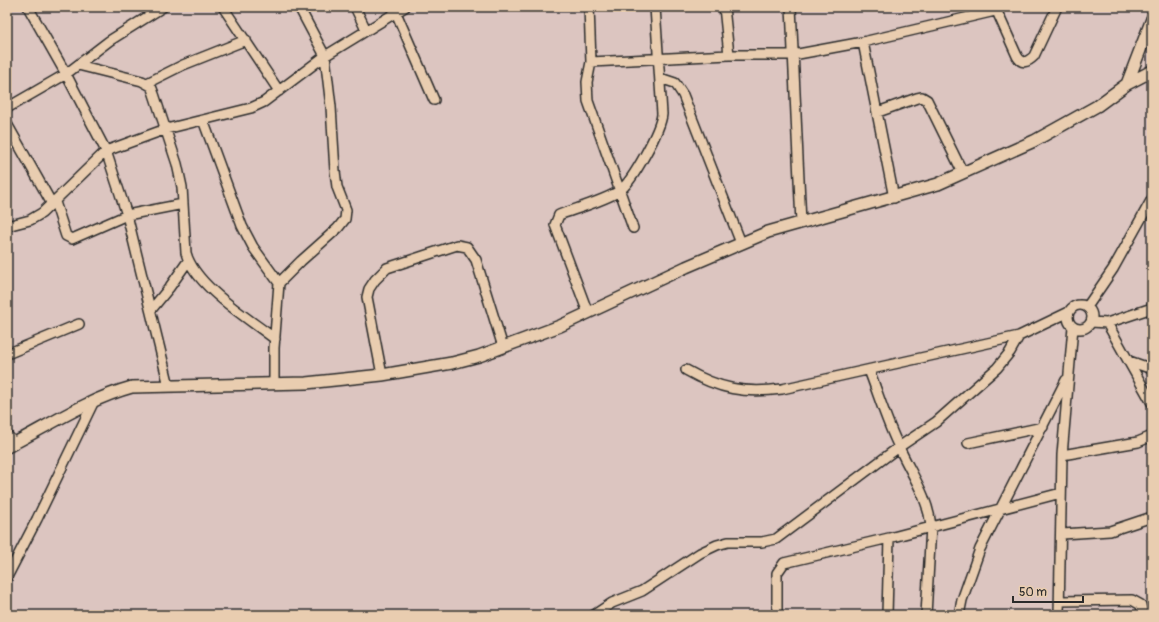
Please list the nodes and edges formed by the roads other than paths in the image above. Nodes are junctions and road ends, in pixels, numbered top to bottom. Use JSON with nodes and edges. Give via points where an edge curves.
{"nodes":[{"id":1,"x":28,"y":7,"type":"edge"},
{"id":2,"x":163,"y":7,"type":"edge"},
{"id":3,"x":223,"y":7,"type":"edge"},
{"id":4,"x":299,"y":7,"type":"edge"},
{"id":5,"x":355,"y":7,"type":"edge"},
{"id":6,"x":405,"y":7,"type":"edge"},
{"id":7,"x":589,"y":7,"type":"edge"},
{"id":8,"x":655,"y":7,"type":"edge"},
{"id":9,"x":724,"y":7,"type":"edge"},
{"id":10,"x":791,"y":7,"type":"edge"},
{"id":11,"x":1057,"y":7,"type":"edge"},
{"id":12,"x":995,"y":9,"type":"edge"},
{"id":13,"x":395,"y":10,"type":"edge"},
{"id":14,"x":1152,"y":19,"type":"edge"},
{"id":15,"x":366,"y":30,"type":"junction"},
{"id":16,"x":246,"y":40,"type":"junction"},
{"id":17,"x":863,"y":42,"type":"junction"},
{"id":18,"x":729,"y":55,"type":"junction"},
{"id":19,"x":794,"y":55,"type":"junction"},
{"id":20,"x":325,"y":56,"type":"junction"},
{"id":21,"x":659,"y":58,"type":"junction"},
{"id":22,"x":591,"y":62,"type":"junction"},
{"id":23,"x":78,"y":64,"type":"junction"},
{"id":24,"x":1152,"y":71,"type":"edge"},
{"id":25,"x":66,"y":74,"type":"junction"},
{"id":26,"x":660,"y":78,"type":"junction"},
{"id":27,"x":147,"y":83,"type":"junction"},
{"id":28,"x":1127,"y":84,"type":"junction"},
{"id":29,"x":279,"y":91,"type":"junction"},
{"id":30,"x":434,"y":100,"type":"dead end"},
{"id":31,"x":7,"y":108,"type":"edge"},
{"id":32,"x":878,"y":112,"type":"junction"},
{"id":33,"x":203,"y":120,"type":"junction"},
{"id":34,"x":7,"y":124,"type":"edge"},
{"id":35,"x":166,"y":129,"type":"junction"},
{"id":36,"x":106,"y":151,"type":"junction"},
{"id":37,"x":963,"y":173,"type":"junction"},
{"id":38,"x":619,"y":191,"type":"junction"},
{"id":39,"x":894,"y":198,"type":"junction"},
{"id":40,"x":1152,"y":199,"type":"edge"},
{"id":41,"x":54,"y":203,"type":"junction"},
{"id":42,"x":183,"y":204,"type":"junction"},
{"id":43,"x":126,"y":215,"type":"junction"},
{"id":44,"x":801,"y":223,"type":"junction"},
{"id":45,"x":7,"y":226,"type":"edge"},
{"id":46,"x":633,"y":228,"type":"dead end"},
{"id":47,"x":741,"y":243,"type":"junction"},
{"id":48,"x":188,"y":261,"type":"junction"},
{"id":49,"x":279,"y":283,"type":"junction"},
{"id":50,"x":1087,"y":307,"type":"junction"},
{"id":51,"x":1152,"y":308,"type":"edge"},
{"id":52,"x":150,"y":310,"type":"junction"},
{"id":53,"x":1069,"y":312,"type":"junction"},
{"id":54,"x":588,"y":313,"type":"junction"},
{"id":55,"x":1091,"y":322,"type":"junction"},
{"id":56,"x":1107,"y":323,"type":"junction"},
{"id":57,"x":79,"y":324,"type":"dead end"},
{"id":58,"x":1073,"y":327,"type":"junction"},
{"id":59,"x":1019,"y":336,"type":"junction"},
{"id":60,"x":275,"y":339,"type":"junction"},
{"id":61,"x":503,"y":347,"type":"junction"},
{"id":62,"x":7,"y":354,"type":"edge"},
{"id":63,"x":1129,"y":361,"type":"junction"},
{"id":64,"x":1152,"y":369,"type":"edge"},
{"id":65,"x":686,"y":370,"type":"dead end"},
{"id":66,"x":869,"y":370,"type":"junction"},
{"id":67,"x":382,"y":375,"type":"junction"},
{"id":68,"x":1068,"y":375,"type":"junction"},
{"id":69,"x":274,"y":384,"type":"junction"},
{"id":70,"x":169,"y":386,"type":"junction"},
{"id":71,"x":94,"y":402,"type":"junction"},
{"id":72,"x":1152,"y":403,"type":"edge"},
{"id":73,"x":1043,"y":427,"type":"junction"},
{"id":74,"x":1152,"y":436,"type":"edge"},
{"id":75,"x":9,"y":442,"type":"edge"},
{"id":76,"x":968,"y":443,"type":"dead end"},
{"id":77,"x":899,"y":447,"type":"junction"},
{"id":78,"x":1062,"y":455,"type":"junction"},
{"id":79,"x":1061,"y":493,"type":"junction"},
{"id":80,"x":1002,"y":508,"type":"junction"},
{"id":81,"x":1152,"y":517,"type":"edge"},
{"id":82,"x":931,"y":526,"type":"junction"},
{"id":83,"x":1062,"y":534,"type":"junction"},
{"id":84,"x":889,"y":538,"type":"junction"},
{"id":85,"x":7,"y":577,"type":"edge"},
{"id":86,"x":1060,"y":600,"type":"junction"},
{"id":87,"x":1152,"y":614,"type":"edge"},
{"id":88,"x":594,"y":615,"type":"edge"},
{"id":89,"x":777,"y":615,"type":"edge"},
{"id":90,"x":887,"y":615,"type":"edge"},
{"id":91,"x":926,"y":615,"type":"edge"},
{"id":92,"x":959,"y":615,"type":"edge"},
{"id":93,"x":1059,"y":615,"type":"edge"},
{"id":94,"x":1143,"y":615,"type":"edge"},
{"id":95,"x":1148,"y":615,"type":"edge"}],
"edges":[{"from":1,"to":25,"type":"street"},
{"from":2,"to":23,"type":"street"},
{"from":3,"to":16,"type":"street"},
{"from":4,"to":20,"type":"street"},
{"from":5,"to":15,"type":"street"},
{"from":6,"to":13,"type":"street"},
{"from":7,"to":22,"type":"street"},
{"from":8,"to":21,"type":"street"},
{"from":9,"to":18,"type":"street"},
{"from":10,"to":19,"type":"street"},
{"from":11,"to":12,"type":"street","via":[[1034,56],[1024,62],[1019,60]]},
{"from":12,"to":17,"type":"street"},
{"from":13,"to":15,"type":"street"},
{"from":13,"to":30,"type":"street"},
{"from":14,"to":28,"type":"street"},
{"from":15,"to":20,"type":"street"},
{"from":16,"to":27,"type":"street","via":[[183,65]]},
{"from":16,"to":29,"type":"street"},
{"from":17,"to":19,"type":"street"},
{"from":17,"to":32,"type":"street"},
{"from":18,"to":19,"type":"street"},
{"from":18,"to":21,"type":"street"},
{"from":19,"to":44,"type":"street"},
{"from":20,"to":29,"type":"street"},
{"from":20,"to":49,"type":"street","via":[[331,107],[334,171],[346,210],[345,219]]},
{"from":21,"to":22,"type":"street"},
{"from":21,"to":26,"type":"street"},
{"from":22,"to":38,"type":"street","via":[[587,82],[588,101]]},
{"from":23,"to":25,"type":"street"},
{"from":23,"to":27,"type":"street"},
{"from":24,"to":28,"type":"street"},
{"from":25,"to":31,"type":"street"},
{"from":25,"to":36,"type":"street"},
{"from":26,"to":38,"type":"street","via":[[662,122],[632,176]]},
{"from":26,"to":47,"type":"street","via":[[675,83],[683,95]]},
{"from":27,"to":35,"type":"street","via":[[154,94]]},
{"from":28,"to":37,"type":"street","via":[[1104,102],[1072,121]]},
{"from":29,"to":33,"type":"street","via":[[251,108]]},
{"from":32,"to":37,"type":"street","via":[[917,98],[927,100]]},
{"from":32,"to":39,"type":"street"},
{"from":33,"to":35,"type":"street"},
{"from":33,"to":49,"type":"street","via":[[242,226],[253,247]]},
{"from":34,"to":41,"type":"street"},
{"from":35,"to":36,"type":"street"},
{"from":35,"to":42,"type":"street","via":[[182,188]]},
{"from":36,"to":41,"type":"street"},
{"from":36,"to":43,"type":"street"},
{"from":37,"to":39,"type":"street"},
{"from":38,"to":46,"type":"street"},
{"from":38,"to":54,"type":"street","via":[[559,215],[556,220],[555,225]]},
{"from":39,"to":44,"type":"street"},
{"from":40,"to":50,"type":"street","via":[[1113,268]]},
{"from":41,"to":43,"type":"street","via":[[69,238],[75,238]]},
{"from":41,"to":45,"type":"street","via":[[30,220]]},
{"from":42,"to":43,"type":"street"},
{"from":42,"to":48,"type":"street"},
{"from":43,"to":52,"type":"street"},
{"from":44,"to":47,"type":"street"},
{"from":47,"to":54,"type":"street"},
{"from":48,"to":52,"type":"street"},
{"from":48,"to":60,"type":"street","via":[[200,278]]},
{"from":49,"to":60,"type":"street"},
{"from":50,"to":53,"type":"street","via":[[1074,306]]},
{"from":50,"to":55,"type":"street","via":[[1091,314]]},
{"from":51,"to":56,"type":"street"},
{"from":52,"to":70,"type":"street"},
{"from":53,"to":58,"type":"street","via":[[1068,320]]},
{"from":53,"to":59,"type":"street"},
{"from":54,"to":61,"type":"street"},
{"from":55,"to":56,"type":"street"},
{"from":55,"to":58,"type":"street","via":[[1085,328]]},
{"from":56,"to":63,"type":"street"},
{"from":57,"to":62,"type":"street"},
{"from":58,"to":68,"type":"street"},
{"from":59,"to":66,"type":"street"},
{"from":59,"to":77,"type":"street","via":[[997,368],[936,422]]},
{"from":60,"to":69,"type":"street"},
{"from":61,"to":67,"type":"street","via":[[452,363]]},
{"from":61,"to":67,"type":"street","via":[[476,260],[467,247],[456,245],[387,268],[369,289],[367,297]]},
{"from":63,"to":64,"type":"street"},
{"from":63,"to":72,"type":"street"},
{"from":65,"to":66,"type":"street","via":[[719,386],[738,391],[761,392]]},
{"from":66,"to":77,"type":"street"},
{"from":67,"to":69,"type":"street"},
{"from":68,"to":73,"type":"street"},
{"from":68,"to":78,"type":"street"},
{"from":69,"to":70,"type":"street"},
{"from":70,"to":71,"type":"street","via":[[132,387]]},
{"from":71,"to":75,"type":"street"},
{"from":71,"to":85,"type":"street"},
{"from":73,"to":76,"type":"street"},
{"from":73,"to":80,"type":"street"},
{"from":74,"to":78,"type":"street","via":[[1138,442]]},
{"from":77,"to":82,"type":"street","via":[[925,499],[930,512]]},
{"from":77,"to":88,"type":"street","via":[[776,539],[718,545],[700,553],[642,591],[612,603]]},
{"from":78,"to":79,"type":"street"},
{"from":79,"to":80,"type":"street"},
{"from":79,"to":83,"type":"street"},
{"from":80,"to":82,"type":"street"},
{"from":80,"to":92,"type":"street","via":[[980,549]]},
{"from":81,"to":83,"type":"street","via":[[1110,531]]},
{"from":82,"to":84,"type":"street"},
{"from":82,"to":91,"type":"street"},
{"from":83,"to":86,"type":"street"},
{"from":84,"to":89,"type":"street","via":[[784,563],[777,573]]},
{"from":84,"to":90,"type":"street"},
{"from":86,"to":93,"type":"street"},
{"from":86,"to":94,"type":"street","via":[[1132,600],[1141,605]]},
{"from":87,"to":95,"type":"street"}]}
